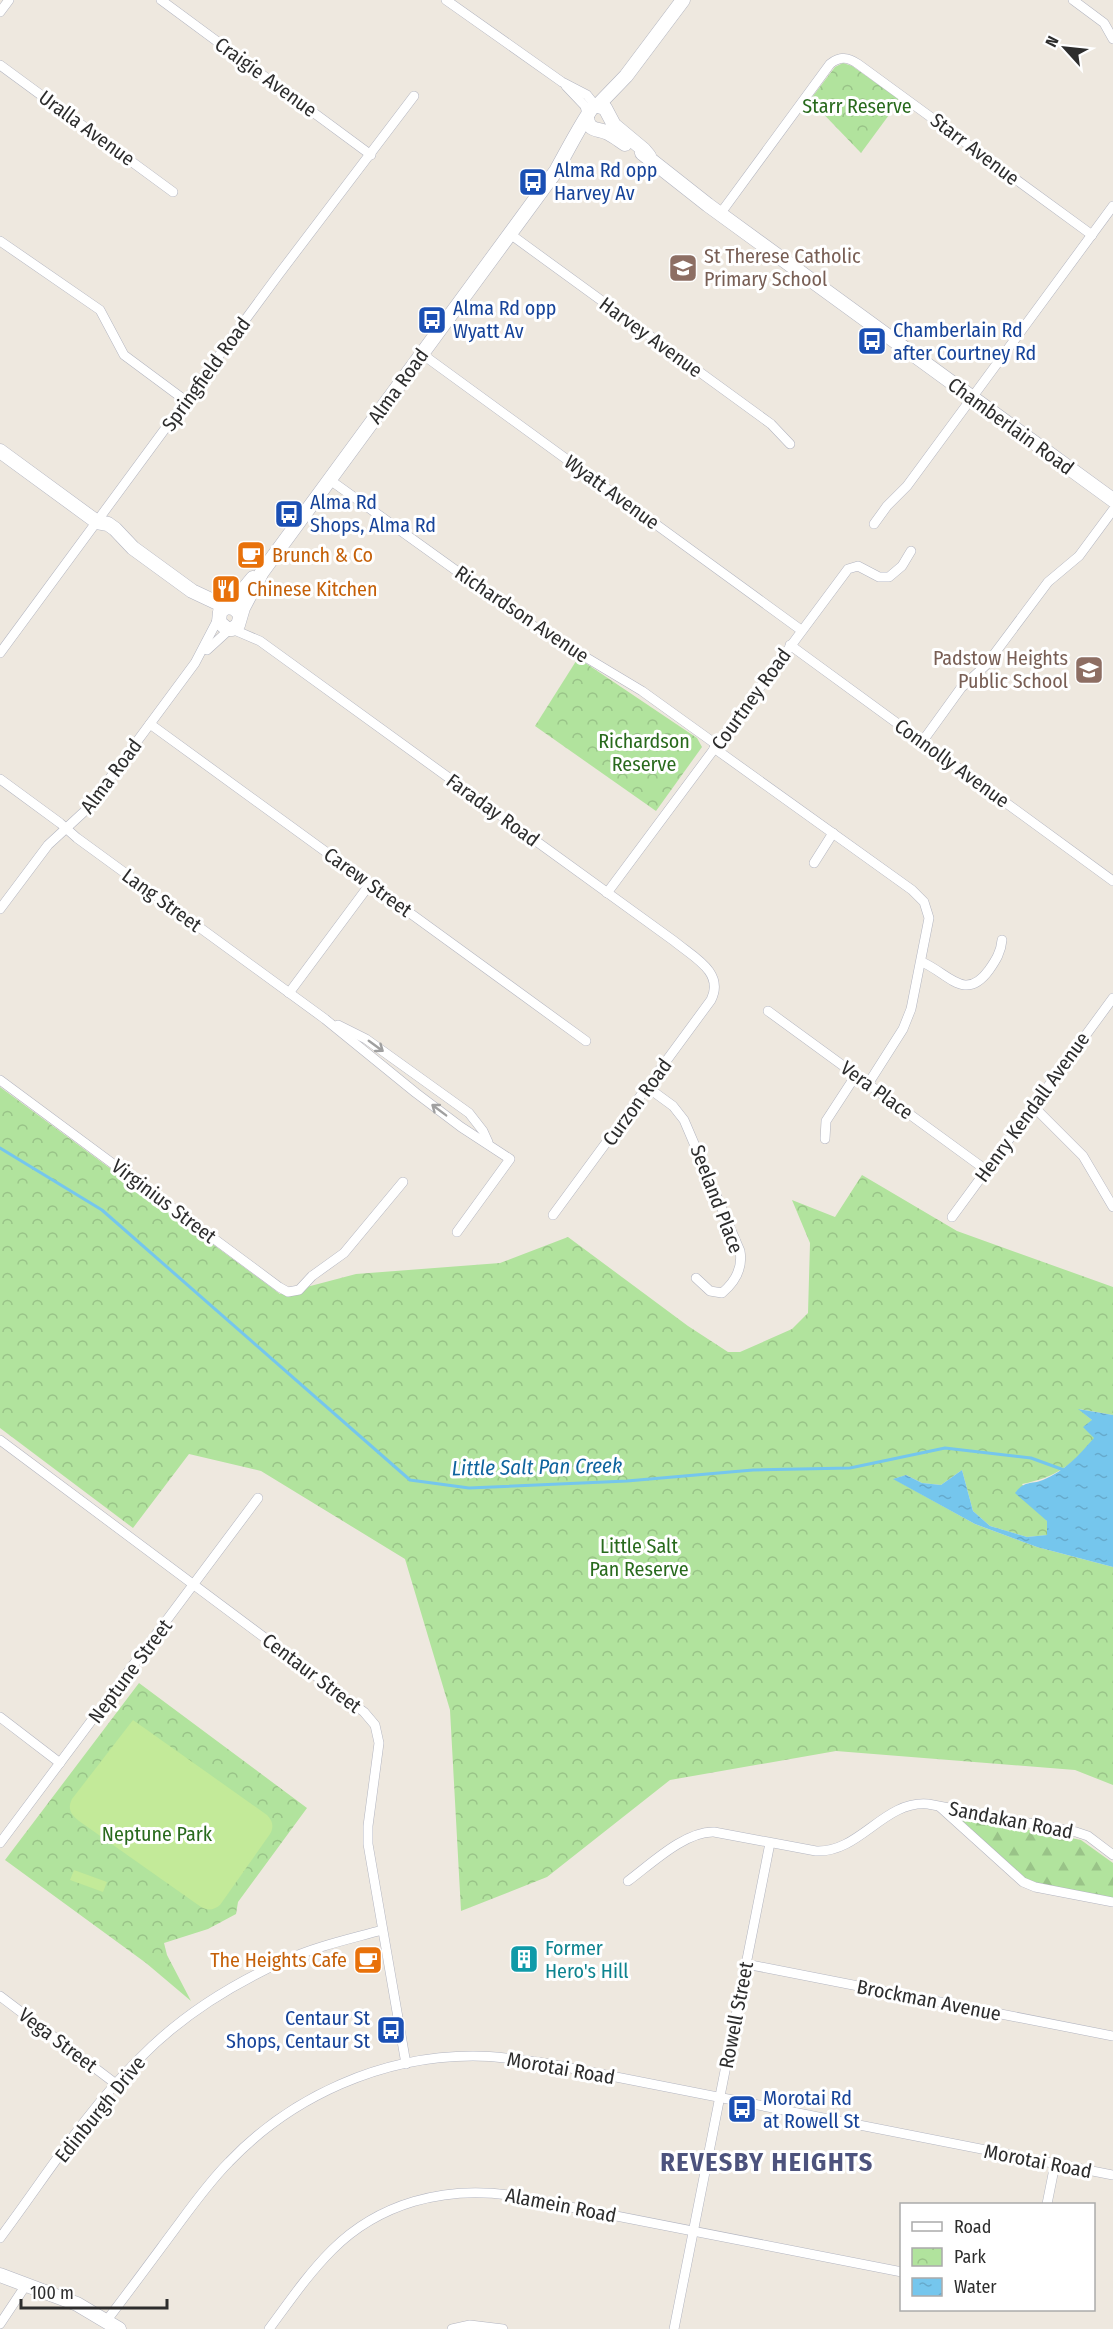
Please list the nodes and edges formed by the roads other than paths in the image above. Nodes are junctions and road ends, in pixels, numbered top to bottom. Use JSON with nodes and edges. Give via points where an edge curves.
{"nodes":[{"id":1,"x":9,"y":0,"type":"edge"},
{"id":2,"x":161,"y":0,"type":"edge"},
{"id":3,"x":446,"y":0,"type":"edge"},
{"id":4,"x":1073,"y":0,"type":"edge"},
{"id":5,"x":677,"y":2,"type":"edge"},
{"id":6,"x":0,"y":12,"type":"edge"},
{"id":7,"x":1113,"y":39,"type":"edge"},
{"id":8,"x":0,"y":65,"type":"edge"},
{"id":9,"x":414,"y":96,"type":"dead end"},
{"id":10,"x":597,"y":116,"type":"junction"},
{"id":11,"x":371,"y":155,"type":"junction"},
{"id":12,"x":173,"y":192,"type":"dead end"},
{"id":13,"x":1113,"y":206,"type":"edge"},
{"id":14,"x":720,"y":214,"type":"junction"},
{"id":15,"x":510,"y":234,"type":"junction"},
{"id":16,"x":1092,"y":235,"type":"junction"},
{"id":17,"x":0,"y":241,"type":"edge"},
{"id":18,"x":422,"y":354,"type":"junction"},
{"id":19,"x":972,"y":398,"type":"junction"},
{"id":20,"x":186,"y":401,"type":"junction"},
{"id":21,"x":790,"y":444,"type":"dead end"},
{"id":22,"x":0,"y":452,"type":"edge"},
{"id":23,"x":330,"y":480,"type":"junction"},
{"id":24,"x":1113,"y":500,"type":"edge"},
{"id":25,"x":1113,"y":510,"type":"edge"},
{"id":26,"x":97,"y":522,"type":"junction"},
{"id":27,"x":874,"y":524,"type":"dead end"},
{"id":28,"x":911,"y":551,"type":"dead end"},
{"id":29,"x":229,"y":614,"type":"junction"},
{"id":30,"x":231,"y":629,"type":"junction"},
{"id":31,"x":801,"y":630,"type":"junction"},
{"id":32,"x":260,"y":641,"type":"junction"},
{"id":33,"x":790,"y":645,"type":"junction"},
{"id":34,"x":0,"y":654,"type":"edge"},
{"id":35,"x":195,"y":663,"type":"junction"},
{"id":36,"x":150,"y":723,"type":"junction"},
{"id":37,"x":922,"y":741,"type":"junction"},
{"id":38,"x":716,"y":746,"type":"junction"},
{"id":39,"x":0,"y":779,"type":"edge"},
{"id":40,"x":66,"y":829,"type":"junction"},
{"id":41,"x":833,"y":833,"type":"junction"},
{"id":42,"x":814,"y":863,"type":"dead end"},
{"id":43,"x":1113,"y":881,"type":"edge"},
{"id":44,"x":370,"y":884,"type":"junction"},
{"id":45,"x":607,"y":893,"type":"junction"},
{"id":46,"x":0,"y":909,"type":"edge"},
{"id":47,"x":1002,"y":940,"type":"dead end"},
{"id":48,"x":922,"y":962,"type":"junction"},
{"id":49,"x":716,"y":987,"type":"joint"},
{"id":50,"x":289,"y":993,"type":"junction"},
{"id":51,"x":1113,"y":998,"type":"edge"},
{"id":52,"x":768,"y":1011,"type":"dead end"},
{"id":53,"x":325,"y":1018,"type":"junction"},
{"id":54,"x":586,"y":1041,"type":"dead end"},
{"id":55,"x":856,"y":1075,"type":"junction"},
{"id":56,"x":0,"y":1080,"type":"edge"},
{"id":57,"x":868,"y":1084,"type":"junction"},
{"id":58,"x":647,"y":1087,"type":"junction"},
{"id":59,"x":1033,"y":1106,"type":"junction"},
{"id":60,"x":825,"y":1139,"type":"dead end"},
{"id":61,"x":488,"y":1143,"type":"junction"},
{"id":62,"x":986,"y":1170,"type":"junction"},
{"id":63,"x":403,"y":1182,"type":"dead end"},
{"id":64,"x":1113,"y":1207,"type":"edge"},
{"id":65,"x":553,"y":1215,"type":"dead end"},
{"id":66,"x":952,"y":1217,"type":"dead end"},
{"id":67,"x":457,"y":1232,"type":"dead end"},
{"id":68,"x":696,"y":1278,"type":"dead end"},
{"id":69,"x":0,"y":1440,"type":"edge"},
{"id":70,"x":258,"y":1498,"type":"dead end"},
{"id":71,"x":194,"y":1585,"type":"junction"},
{"id":72,"x":0,"y":1718,"type":"edge"},
{"id":73,"x":60,"y":1763,"type":"junction"},
{"id":74,"x":940,"y":1806,"type":"junction"},
{"id":75,"x":0,"y":1843,"type":"edge"},
{"id":76,"x":770,"y":1843,"type":"junction"},
{"id":77,"x":1113,"y":1855,"type":"edge"},
{"id":78,"x":628,"y":1881,"type":"dead end"},
{"id":79,"x":1113,"y":1902,"type":"edge"},
{"id":80,"x":382,"y":1930,"type":"junction"},
{"id":81,"x":746,"y":1964,"type":"junction"},
{"id":82,"x":0,"y":1996,"type":"edge"},
{"id":83,"x":1113,"y":2037,"type":"edge"},
{"id":84,"x":406,"y":2064,"type":"junction"},
{"id":85,"x":116,"y":2084,"type":"junction"},
{"id":86,"x":720,"y":2098,"type":"junction"},
{"id":87,"x":1055,"y":2164,"type":"junction"},
{"id":88,"x":1113,"y":2175,"type":"edge"},
{"id":89,"x":1047,"y":2203,"type":"edge"},
{"id":90,"x":694,"y":2231,"type":"junction"},
{"id":91,"x":0,"y":2238,"type":"edge"},
{"id":92,"x":900,"y":2272,"type":"edge"},
{"id":93,"x":0,"y":2275,"type":"edge"},
{"id":94,"x":26,"y":2285,"type":"junction"},
{"id":95,"x":107,"y":2320,"type":"junction"},
{"id":96,"x":0,"y":2324,"type":"edge"},
{"id":97,"x":119,"y":2329,"type":"edge"},
{"id":98,"x":269,"y":2329,"type":"edge"},
{"id":99,"x":452,"y":2329,"type":"edge"},
{"id":100,"x":503,"y":2329,"type":"edge"},
{"id":101,"x":674,"y":2329,"type":"edge"}],
"edges":[{"from":1,"to":6,"type":"street"},
{"from":2,"to":11,"type":"street","name":"Craigie Avenue"},
{"from":3,"to":10,"type":"street","name":"Chamberlain Road","via":[[562,82]]},
{"from":4,"to":7,"type":"street","via":[[1104,23]]},
{"from":5,"to":10,"type":"main road","name":"Alma Road"},
{"from":8,"to":12,"type":"street","name":"Uralla Avenue"},
{"from":9,"to":11,"type":"street","name":"Springfield Road"},
{"from":10,"to":14,"type":"main road","name":"Chamberlain Road","via":[[614,125]]},
{"from":10,"to":15,"type":"main road","name":"Alma Road"},
{"from":11,"to":20,"type":"street","name":"Springfield Road"},
{"from":13,"to":16,"type":"street"},
{"from":14,"to":16,"type":"street","name":"Starr Avenue","via":[[830,64],[847,58]]},
{"from":14,"to":19,"type":"main road","name":"Chamberlain Road"},
{"from":15,"to":18,"type":"main road","name":"Alma Road"},
{"from":15,"to":21,"type":"street","name":"Harvey Avenue","via":[[771,424]]},
{"from":16,"to":19,"type":"street"},
{"from":17,"to":20,"type":"street","via":[[100,310],[128,359]]},
{"from":18,"to":23,"type":"main road","name":"Alma Road"},
{"from":18,"to":31,"type":"street","name":"Wyatt Avenue"},
{"from":19,"to":24,"type":"main road","name":"Chamberlain Road"},
{"from":19,"to":27,"type":"street"},
{"from":20,"to":26,"type":"street","name":"Springfield Road"},
{"from":22,"to":26,"type":"main road","name":"Faraday Road"},
{"from":23,"to":29,"type":"main road","name":"Alma Road"},
{"from":23,"to":38,"type":"street","name":"Richardson Avenue","via":[[531,625],[642,691]]},
{"from":25,"to":37,"type":"street","via":[[1078,556],[1048,582],[987,665],[961,688]]},
{"from":26,"to":29,"type":"main road","name":"Faraday Road","via":[[102,531],[133,548],[192,591],[197,600]]},
{"from":26,"to":34,"type":"street","name":"Springfield Road"},
{"from":28,"to":31,"type":"street","name":"Courtney Road","via":[[889,577],[879,577],[858,566],[848,569]]},
{"from":29,"to":30,"type":"main road","via":[[238,625]]},
{"from":29,"to":32,"type":"street","name":"Faraday Road"},
{"from":29,"to":35,"type":"street","name":"Alma Road"},
{"from":30,"to":32,"type":"street","name":"Faraday Road"},
{"from":30,"to":35,"type":"street","name":"Alma Road"},
{"from":31,"to":33,"type":"street","name":"Courtney Road"},
{"from":32,"to":45,"type":"street","name":"Faraday Road"},
{"from":33,"to":37,"type":"street","name":"Connolly Avenue"},
{"from":33,"to":38,"type":"street","name":"Courtney Road"},
{"from":35,"to":36,"type":"street","name":"Alma Road"},
{"from":36,"to":40,"type":"street","name":"Alma Road","via":[[83,814]]},
{"from":36,"to":44,"type":"street","name":"Carew Street"},
{"from":37,"to":43,"type":"street","name":"Connolly Avenue"},
{"from":38,"to":41,"type":"street","name":"Richardson Avenue"},
{"from":38,"to":45,"type":"street","name":"Courtney Road"},
{"from":39,"to":40,"type":"street","name":"Lang Street"},
{"from":40,"to":46,"type":"street","name":"Alma Road","via":[[48,845]]},
{"from":40,"to":50,"type":"street","name":"Lang Street"},
{"from":41,"to":42,"type":"street"},
{"from":41,"to":48,"type":"street","name":"Richardson Avenue","via":[[924,902],[929,918]]},
{"from":44,"to":50,"type":"street"},
{"from":44,"to":54,"type":"street","name":"Carew Street"},
{"from":45,"to":49,"type":"street","name":"Faraday Road","via":[[706,967]]},
{"from":47,"to":48,"type":"street","via":[[998,957],[981,980],[971,986],[959,984]]},
{"from":48,"to":57,"type":"street","name":"Richardson Avenue","via":[[909,1017]]},
{"from":49,"to":58,"type":"street","name":"Curzon Road","via":[[706,1007]]},
{"from":50,"to":53,"type":"street","name":"Lang Street"},
{"from":51,"to":59,"type":"street","name":"Henry Kendall Avenue"},
{"from":52,"to":55,"type":"street","name":"Vera Place"},
{"from":61,"to":53,"type":"street","name":"Lang Street","one_way":true,"via":[[425,1100]]},
{"from":53,"to":61,"type":"street","name":"Lang Street","one_way":true,"via":[[366,1039],[469,1113]]},
{"from":55,"to":57,"type":"street","name":"Vera Place"},
{"from":55,"to":60,"type":"street","via":[[826,1121]]},
{"from":56,"to":63,"type":"street","name":"Virginius Street","via":[[284,1291],[298,1290],[348,1249]]},
{"from":57,"to":62,"type":"street","name":"Vera Place"},
{"from":58,"to":65,"type":"street","name":"Curzon Road"},
{"from":58,"to":68,"type":"street","name":"Seeland Place","via":[[673,1106],[690,1130],[740,1251],[738,1272],[722,1293],[710,1291]]},
{"from":59,"to":62,"type":"street","name":"Henry Kendall Avenue"},
{"from":59,"to":64,"type":"street","via":[[1083,1156]]},
{"from":61,"to":67,"type":"street","name":"Lang Street","via":[[510,1159]]},
{"from":62,"to":66,"type":"street","name":"Henry Kendall Avenue"},
{"from":69,"to":71,"type":"street","name":"Centaur Street"},
{"from":70,"to":71,"type":"street","name":"Neptune Street"},
{"from":71,"to":73,"type":"street","name":"Neptune Street"},
{"from":71,"to":80,"type":"street","name":"Centaur Street","via":[[364,1712],[375,1725],[378,1756],[367,1835]]},
{"from":72,"to":73,"type":"street"},
{"from":73,"to":75,"type":"street","name":"Neptune Street"},
{"from":74,"to":76,"type":"street","name":"Sandakan Road","via":[[904,1806],[831,1851]]},
{"from":74,"to":77,"type":"street","name":"Sandakan Road","via":[[1076,1832]]},
{"from":74,"to":79,"type":"street","name":"Sandakan Road","via":[[1023,1882]]},
{"from":76,"to":78,"type":"street","name":"Sandakan Road","via":[[714,1832],[699,1833]]},
{"from":76,"to":81,"type":"street","name":"Rowell Street"},
{"from":80,"to":84,"type":"street","name":"Centaur Street"},
{"from":80,"to":85,"type":"street","name":"Edinburgh Drive","via":[[307,1952],[237,1984],[168,2032]]},
{"from":81,"to":83,"type":"street","name":"Brockman Avenue"},
{"from":81,"to":86,"type":"street","name":"Rowell Street"},
{"from":82,"to":85,"type":"street","name":"Vega Street"},
{"from":84,"to":86,"type":"street","name":"Morotai Road","via":[[473,2056],[522,2060]]},
{"from":84,"to":95,"type":"street","name":"Morotai Road","via":[[331,2088],[258,2135],[213,2179]]},
{"from":85,"to":91,"type":"street","name":"Edinburgh Drive"},
{"from":86,"to":87,"type":"street","name":"Morotai Road"},
{"from":86,"to":90,"type":"street","name":"Rowell Street"},
{"from":87,"to":88,"type":"street","name":"Morotai Road"},
{"from":87,"to":89,"type":"street"},
{"from":90,"to":92,"type":"street","name":"Alamein Road"},
{"from":90,"to":98,"type":"street","name":"Alamein Road","via":[[509,2195],[472,2192],[432,2196],[396,2207],[343,2240],[306,2278]]},
{"from":90,"to":101,"type":"street","name":"Rowell Street"},
{"from":93,"to":94,"type":"main road"},
{"from":94,"to":95,"type":"main road","via":[[70,2300]]},
{"from":94,"to":96,"type":"street"},
{"from":95,"to":97,"type":"main road"},
{"from":99,"to":100,"type":"street","via":[[470,2325]]}]}
